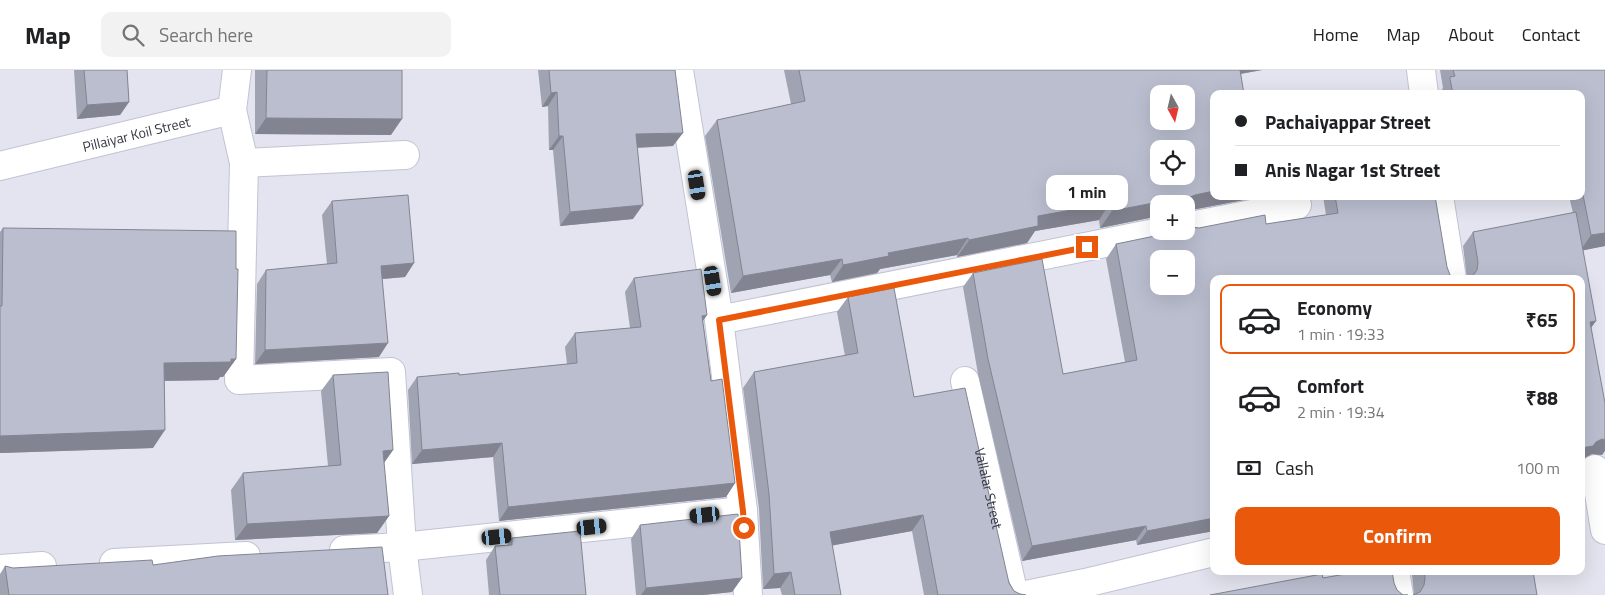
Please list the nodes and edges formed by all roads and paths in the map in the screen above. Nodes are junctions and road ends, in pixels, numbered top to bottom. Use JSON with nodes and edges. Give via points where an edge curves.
{"nodes":[{"id":1,"x":237,"y":70,"type":"edge"},
{"id":2,"x":679,"y":70,"type":"edge"},
{"id":3,"x":1421,"y":70,"type":"edge"},
{"id":4,"x":1424,"y":90,"type":"edge"},
{"id":5,"x":232,"y":110,"type":"junction"},
{"id":6,"x":405,"y":155,"type":"dead end"},
{"id":7,"x":244,"y":163,"type":"junction"},
{"id":8,"x":0,"y":166,"type":"edge"},
{"id":9,"x":1440,"y":200,"type":"edge"},
{"id":10,"x":1297,"y":205,"type":"dead end"},
{"id":11,"x":1195,"y":225,"type":"edge"},
{"id":12,"x":1150,"y":234,"type":"edge"},
{"id":13,"x":1451,"y":275,"type":"edge"},
{"id":14,"x":719,"y":320,"type":"junction"},
{"id":15,"x":965,"y":381,"type":"dead end"},
{"id":16,"x":1594,"y":469,"type":"edge"},
{"id":17,"x":743,"y":511,"type":"junction"},
{"id":18,"x":1605,"y":530,"type":"edge"},
{"id":19,"x":402,"y":547,"type":"junction"},
{"id":20,"x":324,"y":552,"type":"edge"},
{"id":21,"x":1210,"y":553,"type":"edge"},
{"id":22,"x":274,"y":554,"type":"edge"},
{"id":23,"x":0,"y":569,"type":"edge"},
{"id":24,"x":1395,"y":575,"type":"edge"},
{"id":25,"x":1086,"y":589,"type":"edge"},
{"id":26,"x":408,"y":595,"type":"edge"},
{"id":27,"x":748,"y":595,"type":"edge"},
{"id":28,"x":1014,"y":595,"type":"edge"},
{"id":29,"x":1026,"y":595,"type":"edge"},
{"id":30,"x":1399,"y":595,"type":"edge"}],
"edges":[{"from":1,"to":5,"type":"street"},
{"from":2,"to":14,"type":"street"},
{"from":3,"to":4,"type":"street"},
{"from":5,"to":7,"type":"street"},
{"from":5,"to":8,"type":"street","name":"Pillaiyar Koil Street"},
{"from":6,"to":7,"type":"street"},
{"from":7,"to":19,"type":"street","via":[[239,380],[391,372]]},
{"from":9,"to":13,"type":"street"},
{"from":10,"to":11,"type":"street"},
{"from":12,"to":14,"type":"street"},
{"from":14,"to":17,"type":"street"},
{"from":15,"to":28,"type":"street","name":"Vallalar Street"},
{"from":16,"to":18,"type":"street"},
{"from":17,"to":19,"type":"street"},
{"from":17,"to":27,"type":"street"},
{"from":19,"to":20,"type":"street"},
{"from":19,"to":26,"type":"street"},
{"from":21,"to":25,"type":"street"},
{"from":22,"to":23,"type":"street"},
{"from":24,"to":30,"type":"street"},
{"from":25,"to":29,"type":"street"}]}
